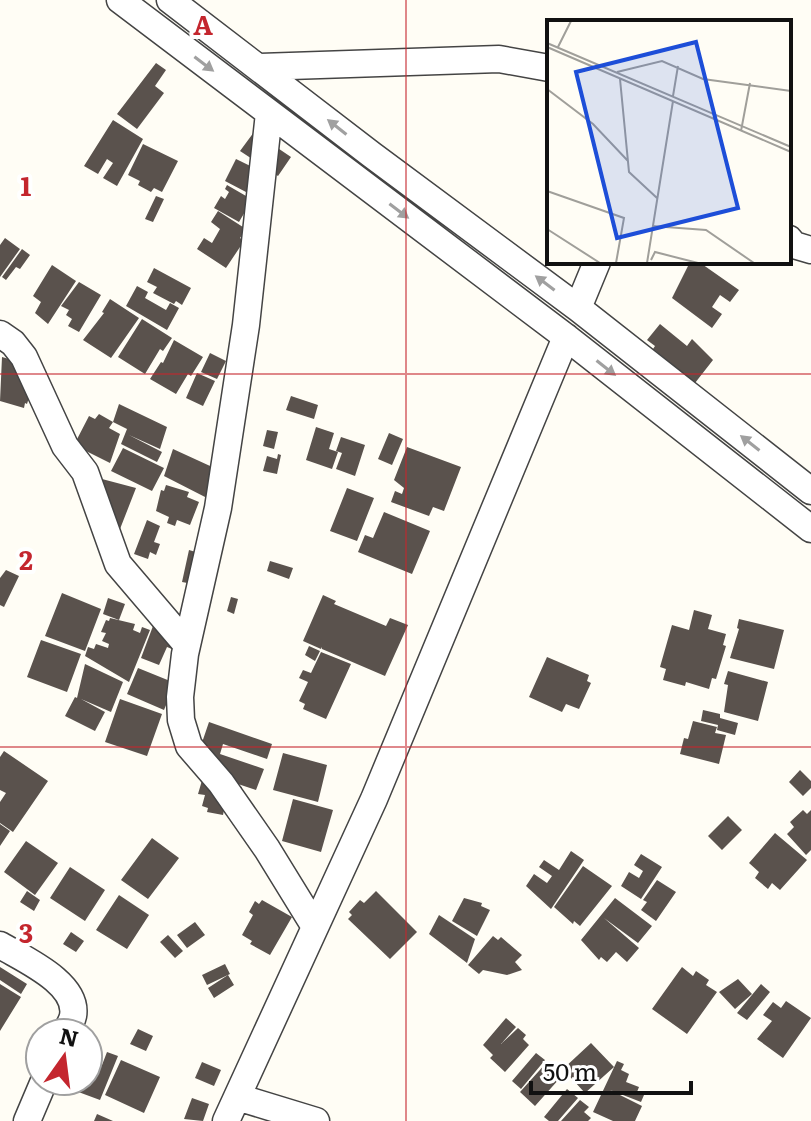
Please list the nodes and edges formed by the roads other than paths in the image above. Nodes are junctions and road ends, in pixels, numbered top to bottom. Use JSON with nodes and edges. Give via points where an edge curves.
{"nodes":[{"id":1,"x":120,"y":0,"type":"edge"},
{"id":2,"x":170,"y":0,"type":"edge"},
{"id":3,"x":260,"y":67,"type":"junction"},
{"id":4,"x":547,"y":68,"type":"edge"},
{"id":5,"x":269,"y":113,"type":"junction"},
{"id":6,"x":791,"y":241,"type":"edge"},
{"id":7,"x":811,"y":250,"type":"edge"},
{"id":8,"x":596,"y":264,"type":"edge"},
{"id":9,"x":578,"y":308,"type":"junction"},
{"id":10,"x":0,"y":334,"type":"edge"},
{"id":11,"x":566,"y":337,"type":"junction"},
{"id":12,"x":811,"y":491,"type":"edge"},
{"id":13,"x":811,"y":529,"type":"edge"},
{"id":14,"x":187,"y":645,"type":"junction"},
{"id":15,"x":315,"y":927,"type":"junction"},
{"id":16,"x":0,"y":945,"type":"edge"},
{"id":17,"x":73,"y":1017,"type":"edge"},
{"id":18,"x":37,"y":1097,"type":"edge"},
{"id":19,"x":237,"y":1097,"type":"junction"},
{"id":20,"x":27,"y":1121,"type":"edge"},
{"id":21,"x":226,"y":1121,"type":"edge"},
{"id":22,"x":316,"y":1121,"type":"edge"}],
"edges":[{"from":1,"to":5,"type":"street","one_way":true},
{"from":2,"to":3,"type":"street"},
{"from":3,"to":4,"type":"street","via":[[499,59]]},
{"from":9,"to":3,"type":"street","one_way":true},
{"from":5,"to":11,"type":"street","one_way":true},
{"from":5,"to":14,"type":"street","via":[[246,325],[218,508]]},
{"from":6,"to":7,"type":"street"},
{"from":8,"to":9,"type":"street"},
{"from":12,"to":9,"type":"street","one_way":true},
{"from":10,"to":14,"type":"street","via":[[24,357],[65,446],[85,472],[118,564]]},
{"from":11,"to":13,"type":"street","one_way":true},
{"from":11,"to":15,"type":"street","via":[[374,799]]},
{"from":14,"to":15,"type":"street","via":[[180,697],[189,746],[267,849]]},
{"from":15,"to":19,"type":"street"},
{"from":16,"to":17,"type":"street","via":[[60,983],[72,1000]]},
{"from":18,"to":20,"type":"street"},
{"from":19,"to":21,"type":"street"},
{"from":19,"to":22,"type":"street"}]}
